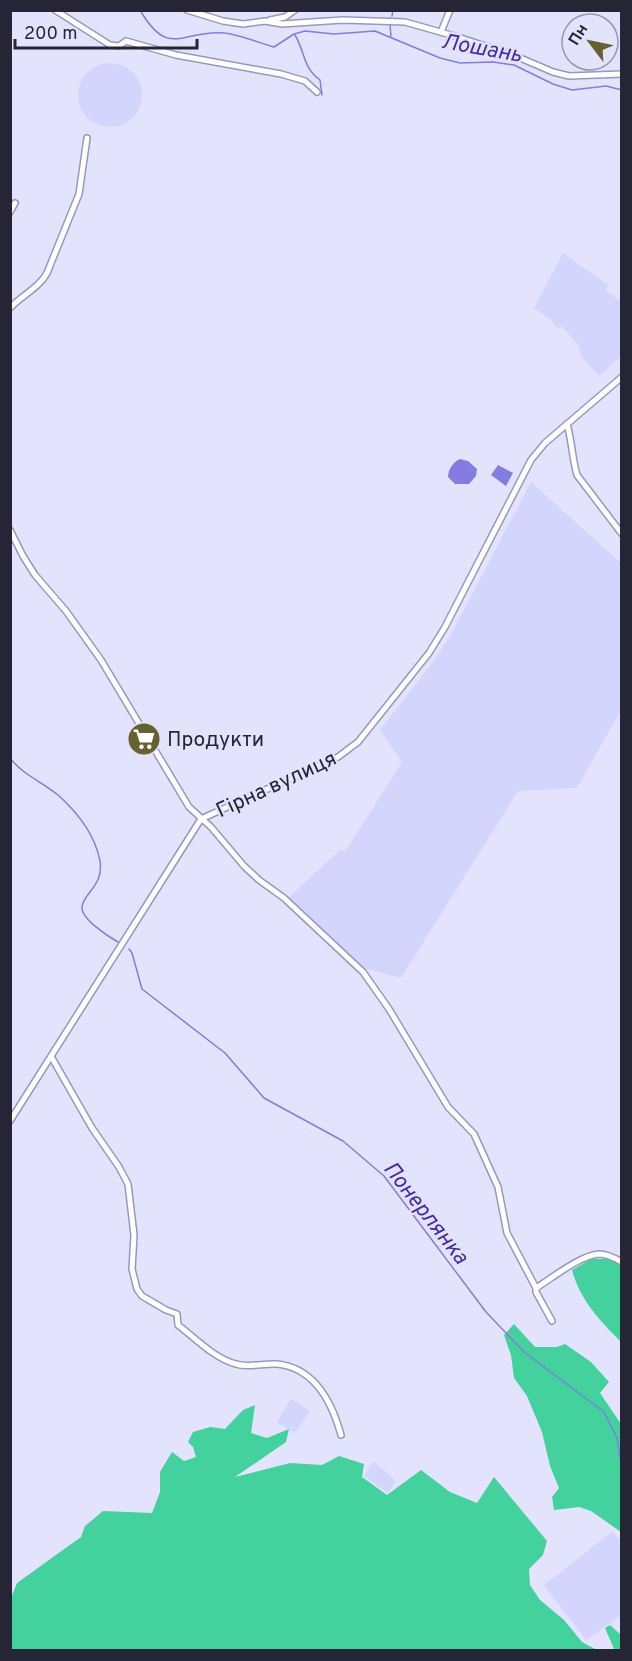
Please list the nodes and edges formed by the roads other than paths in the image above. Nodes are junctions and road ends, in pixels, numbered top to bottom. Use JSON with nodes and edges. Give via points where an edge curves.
{"nodes":[{"id":1,"x":55,"y":10,"type":"edge"},
{"id":2,"x":187,"y":10,"type":"edge"},
{"id":3,"x":295,"y":10,"type":"edge"},
{"id":4,"x":450,"y":10,"type":"edge"},
{"id":5,"x":265,"y":21,"type":"junction"},
{"id":6,"x":441,"y":32,"type":"junction"},
{"id":7,"x":621,"y":74,"type":"edge"},
{"id":8,"x":317,"y":92,"type":"dead end"},
{"id":9,"x":87,"y":138,"type":"dead end"},
{"id":10,"x":15,"y":203,"type":"dead end"},
{"id":11,"x":10,"y":212,"type":"edge"},
{"id":12,"x":10,"y":308,"type":"edge"},
{"id":13,"x":621,"y":377,"type":"edge"},
{"id":14,"x":567,"y":424,"type":"junction"},
{"id":15,"x":10,"y":530,"type":"edge"},
{"id":16,"x":621,"y":534,"type":"edge"},
{"id":17,"x":201,"y":819,"type":"junction"},
{"id":18,"x":52,"y":1058,"type":"junction"},
{"id":19,"x":10,"y":1121,"type":"edge"},
{"id":20,"x":621,"y":1262,"type":"edge"},
{"id":21,"x":536,"y":1288,"type":"junction"},
{"id":22,"x":552,"y":1321,"type":"dead end"},
{"id":23,"x":341,"y":1435,"type":"dead end"}],
"edges":[{"from":1,"to":8,"type":"street","via":[[110,45],[119,46],[126,41],[176,55],[281,74],[305,81]]},
{"from":2,"to":5,"type":"street","via":[[236,23]]},
{"from":3,"to":5,"type":"street","via":[[285,17]]},
{"from":4,"to":6,"type":"street"},
{"from":5,"to":6,"type":"street","via":[[394,21]]},
{"from":6,"to":7,"type":"street","via":[[561,74]]},
{"from":9,"to":12,"type":"street","via":[[79,194],[47,273]]},
{"from":10,"to":11,"type":"street"},
{"from":13,"to":14,"type":"street","name":"Гірна вулиця"},
{"from":14,"to":16,"type":"street","via":[[577,475]]},
{"from":14,"to":17,"type":"street","name":"Гірна вулиця","via":[[531,460],[445,627],[358,742],[338,757]]},
{"from":15,"to":17,"type":"street","via":[[22,556],[101,660],[189,807]]},
{"from":17,"to":18,"type":"street","name":"Гірна вулиця"},
{"from":17,"to":21,"type":"street","via":[[244,866],[363,972],[448,1107],[474,1134],[498,1187],[507,1233]]},
{"from":18,"to":19,"type":"street","name":"Гірна вулиця"},
{"from":18,"to":23,"type":"street","via":[[128,1184],[134,1235],[132,1269],[142,1296],[177,1314],[178,1325],[225,1360],[245,1366],[291,1366],[314,1380],[331,1404]]},
{"from":20,"to":21,"type":"street","via":[[612,1256],[588,1256]]},
{"from":21,"to":22,"type":"street"}]}
